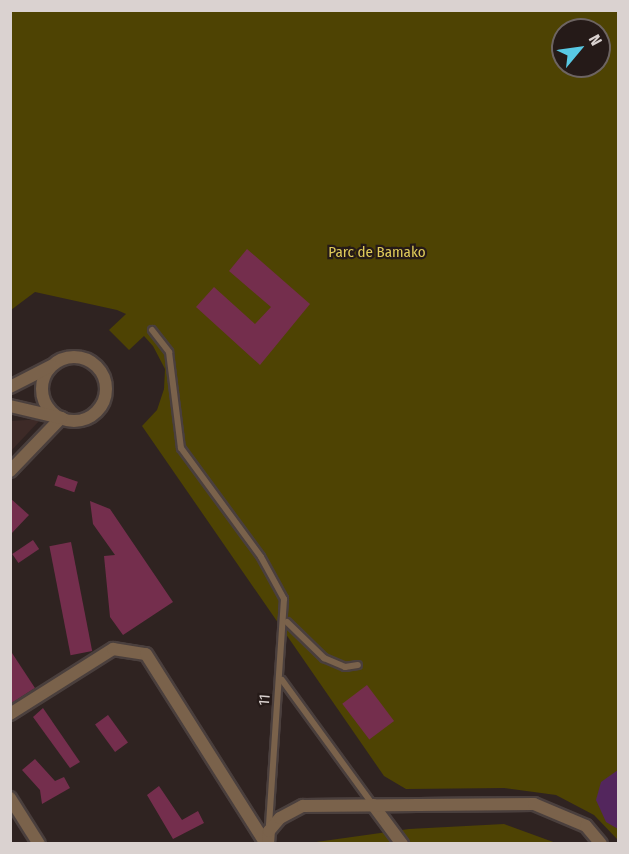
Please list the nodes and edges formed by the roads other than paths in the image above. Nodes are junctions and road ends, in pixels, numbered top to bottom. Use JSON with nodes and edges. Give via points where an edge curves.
{"nodes":[{"id":1,"x":152,"y":330,"type":"dead end"},
{"id":2,"x":51,"y":366,"type":"junction"},
{"id":3,"x":10,"y":387,"type":"edge"},
{"id":4,"x":10,"y":406,"type":"edge"},
{"id":5,"x":62,"y":418,"type":"junction"},
{"id":6,"x":10,"y":471,"type":"edge"},
{"id":7,"x":287,"y":622,"type":"junction"},
{"id":8,"x":358,"y":665,"type":"dead end"},
{"id":9,"x":282,"y":679,"type":"junction"},
{"id":10,"x":10,"y":714,"type":"edge"},
{"id":11,"x":10,"y":798,"type":"edge"},
{"id":12,"x":374,"y":805,"type":"junction"},
{"id":13,"x":267,"y":839,"type":"edge"},
{"id":14,"x":39,"y":843,"type":"edge"},
{"id":15,"x":402,"y":843,"type":"edge"},
{"id":16,"x":601,"y":843,"type":"edge"}],
"edges":[{"from":1,"to":7,"type":"lane","via":[[169,352],[181,448],[272,574],[284,599]]},
{"from":2,"to":3,"type":"street"},
{"from":2,"to":5,"type":"street","via":[[42,388],[51,411]]},
{"from":2,"to":5,"type":"street","via":[[68,357],[87,358],[106,380],[105,399],[94,415],[76,421]]},
{"from":4,"to":5,"type":"street"},
{"from":5,"to":6,"type":"street"},
{"from":7,"to":8,"type":"lane","via":[[324,658],[345,667]]},
{"from":7,"to":9,"type":"lane","via":[[277,653]]},
{"from":9,"to":12,"type":"lane","name":"11"},
{"from":9,"to":13,"type":"lane","name":"11"},
{"from":10,"to":13,"type":"street","via":[[113,649],[146,654]]},
{"from":11,"to":14,"type":"street"},
{"from":12,"to":13,"type":"street","via":[[303,806],[289,810]]},
{"from":12,"to":15,"type":"street"},
{"from":12,"to":16,"type":"street","via":[[534,804],[586,826]]}]}
